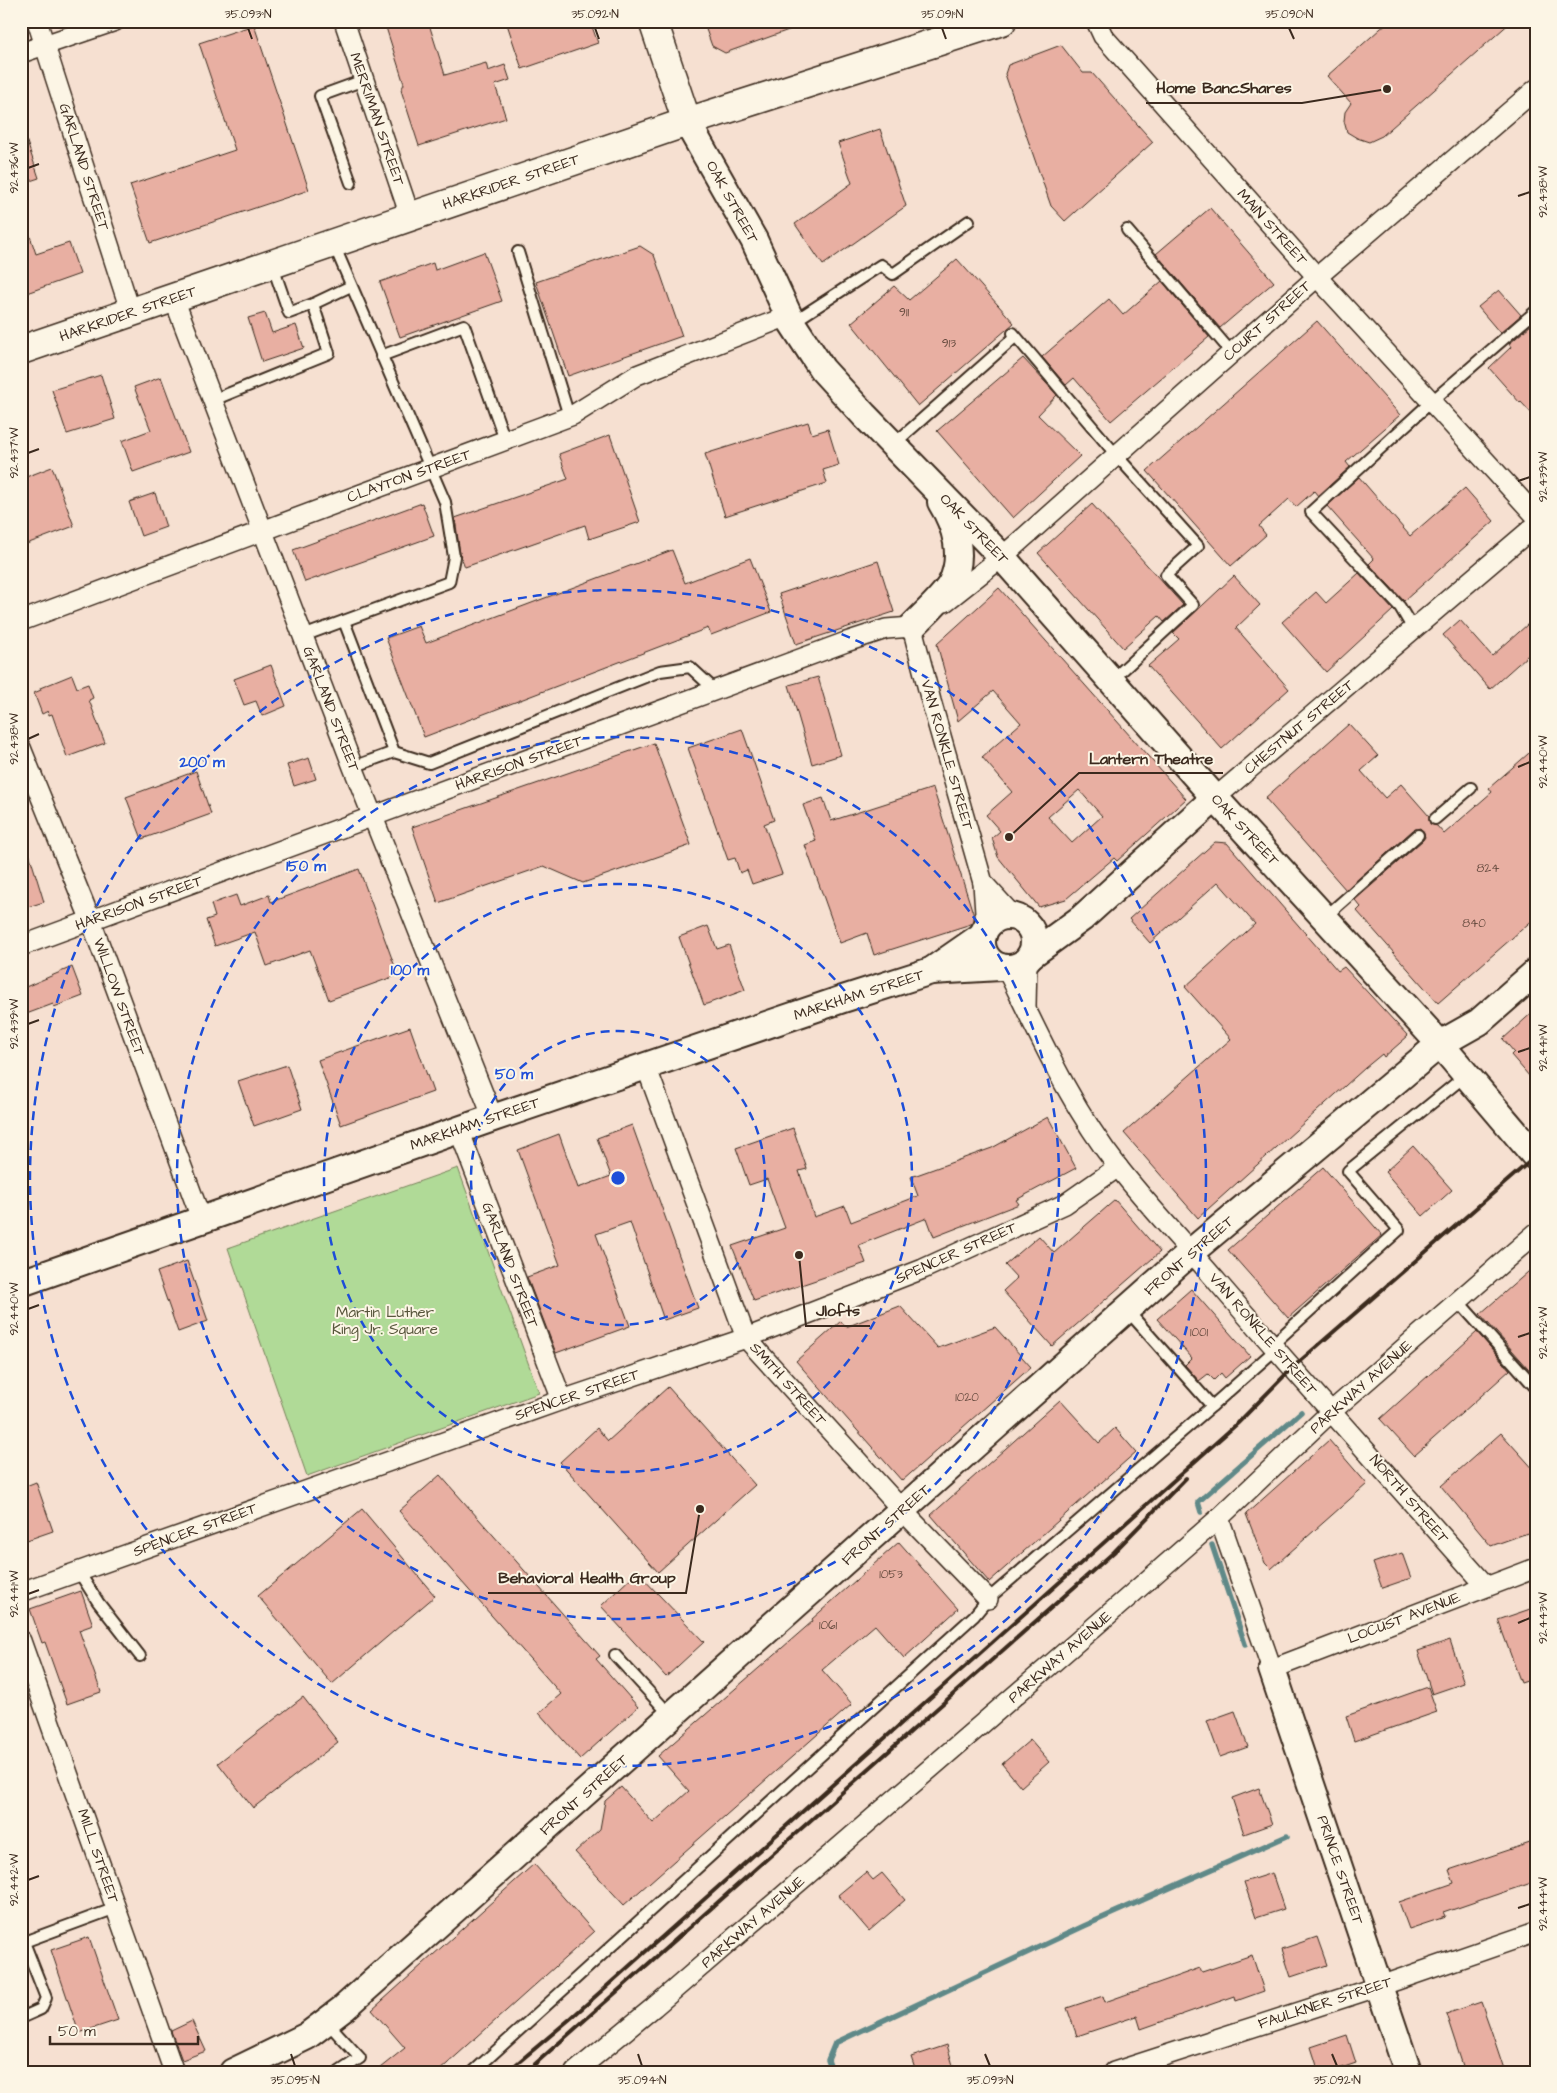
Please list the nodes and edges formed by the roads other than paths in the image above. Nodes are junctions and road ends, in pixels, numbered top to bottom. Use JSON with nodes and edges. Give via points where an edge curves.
{"nodes":[{"id":1,"x":37,"y":21,"type":"edge"},
{"id":2,"x":115,"y":21,"type":"edge"},
{"id":3,"x":344,"y":21,"type":"edge"},
{"id":4,"x":653,"y":21,"type":"edge"},
{"id":5,"x":1002,"y":21,"type":"edge"},
{"id":6,"x":1096,"y":21,"type":"edge"},
{"id":7,"x":965,"y":27,"type":"edge"},
{"id":8,"x":45,"y":45,"type":"junction"},
{"id":9,"x":21,"y":53,"type":"edge"},
{"id":10,"x":364,"y":80,"type":"junction"},
{"id":11,"x":1536,"y":89,"type":"edge"},
{"id":12,"x":687,"y":122,"type":"junction"},
{"id":13,"x":351,"y":182,"type":"dead end"},
{"id":14,"x":410,"y":216,"type":"junction"},
{"id":15,"x":969,"y":221,"type":"dead end"},
{"id":16,"x":1127,"y":230,"type":"dead end"},
{"id":17,"x":333,"y":243,"type":"junction"},
{"id":18,"x":518,"y":252,"type":"dead end"},
{"id":19,"x":272,"y":264,"type":"junction"},
{"id":20,"x":1317,"y":277,"type":"junction"},
{"id":21,"x":351,"y":286,"type":"junction"},
{"id":22,"x":174,"y":299,"type":"junction"},
{"id":23,"x":312,"y":304,"type":"junction"},
{"id":24,"x":1536,"y":311,"type":"edge"},
{"id":25,"x":131,"y":314,"type":"junction"},
{"id":26,"x":790,"y":319,"type":"junction"},
{"id":27,"x":21,"y":350,"type":"edge"},
{"id":28,"x":1232,"y":353,"type":"junction"},
{"id":29,"x":381,"y":356,"type":"junction"},
{"id":30,"x":213,"y":400,"type":"junction"},
{"id":31,"x":1431,"y":402,"type":"junction"},
{"id":32,"x":569,"y":416,"type":"junction"},
{"id":33,"x":505,"y":440,"type":"junction"},
{"id":34,"x":892,"y":445,"type":"junction"},
{"id":35,"x":1117,"y":456,"type":"junction"},
{"id":36,"x":429,"y":469,"type":"junction"},
{"id":37,"x":931,"y":484,"type":"junction"},
{"id":38,"x":1536,"y":516,"type":"edge"},
{"id":39,"x":1536,"y":525,"type":"edge"},
{"id":40,"x":264,"y":530,"type":"junction"},
{"id":41,"x":1002,"y":558,"type":"junction"},
{"id":42,"x":21,"y":621,"type":"edge"},
{"id":43,"x":344,"y":621,"type":"junction"},
{"id":44,"x":912,"y":628,"type":"junction"},
{"id":45,"x":1413,"y":629,"type":"junction"},
{"id":46,"x":303,"y":636,"type":"junction"},
{"id":47,"x":1111,"y":680,"type":"junction"},
{"id":48,"x":716,"y":691,"type":"junction"},
{"id":49,"x":21,"y":748,"type":"edge"},
{"id":50,"x":394,"y":752,"type":"junction"},
{"id":51,"x":354,"y":767,"type":"junction"},
{"id":52,"x":1471,"y":788,"type":"dead end"},
{"id":53,"x":1215,"y":798,"type":"junction"},
{"id":54,"x":374,"y":816,"type":"junction"},
{"id":55,"x":1435,"y":819,"type":"dead end"},
{"id":56,"x":1418,"y":834,"type":"dead end"},
{"id":57,"x":983,"y":883,"type":"junction"},
{"id":58,"x":1324,"y":917,"type":"junction"},
{"id":59,"x":1018,"y":919,"type":"junction"},
{"id":60,"x":91,"y":921,"type":"junction"},
{"id":61,"x":1063,"y":930,"type":"junction"},
{"id":62,"x":984,"y":931,"type":"junction"},
{"id":63,"x":21,"y":946,"type":"edge"},
{"id":64,"x":1016,"y":963,"type":"junction"},
{"id":65,"x":932,"y":971,"type":"junction"},
{"id":66,"x":1536,"y":972,"type":"edge"},
{"id":67,"x":1440,"y":1044,"type":"junction"},
{"id":68,"x":646,"y":1066,"type":"junction"},
{"id":69,"x":1466,"y":1075,"type":"junction"},
{"id":70,"x":493,"y":1118,"type":"junction"},
{"id":71,"x":459,"y":1130,"type":"junction"},
{"id":72,"x":1536,"y":1156,"type":"edge"},
{"id":73,"x":1118,"y":1167,"type":"junction"},
{"id":74,"x":202,"y":1220,"type":"junction"},
{"id":75,"x":1536,"y":1233,"type":"edge"},
{"id":76,"x":1192,"y":1252,"type":"junction"},
{"id":77,"x":21,"y":1283,"type":"edge"},
{"id":78,"x":1458,"y":1301,"type":"junction"},
{"id":79,"x":1126,"y":1310,"type":"junction"},
{"id":80,"x":746,"y":1338,"type":"junction"},
{"id":81,"x":1274,"y":1347,"type":"junction"},
{"id":82,"x":1536,"y":1388,"type":"edge"},
{"id":83,"x":562,"y":1400,"type":"junction"},
{"id":84,"x":1212,"y":1406,"type":"junction"},
{"id":85,"x":1332,"y":1411,"type":"junction"},
{"id":86,"x":903,"y":1511,"type":"junction"},
{"id":87,"x":1219,"y":1518,"type":"junction"},
{"id":88,"x":1536,"y":1568,"type":"edge"},
{"id":89,"x":79,"y":1572,"type":"junction"},
{"id":90,"x":1486,"y":1586,"type":"junction"},
{"id":91,"x":21,"y":1592,"type":"edge"},
{"id":92,"x":988,"y":1598,"type":"junction"},
{"id":93,"x":21,"y":1641,"type":"edge"},
{"id":94,"x":615,"y":1655,"type":"dead end"},
{"id":95,"x":140,"y":1656,"type":"dead end"},
{"id":96,"x":1272,"y":1669,"type":"junction"},
{"id":97,"x":671,"y":1716,"type":"junction"},
{"id":98,"x":116,"y":1908,"type":"junction"},
{"id":99,"x":1536,"y":1932,"type":"edge"},
{"id":100,"x":23,"y":1942,"type":"edge"},
{"id":101,"x":1380,"y":1986,"type":"junction"},
{"id":102,"x":21,"y":2018,"type":"edge"},
{"id":103,"x":326,"y":2022,"type":"junction"},
{"id":104,"x":174,"y":2072,"type":"edge"},
{"id":105,"x":233,"y":2072,"type":"edge"},
{"id":106,"x":339,"y":2072,"type":"edge"},
{"id":107,"x":473,"y":2072,"type":"edge"},
{"id":108,"x":575,"y":2072,"type":"edge"},
{"id":109,"x":1114,"y":2072,"type":"edge"},
{"id":110,"x":1408,"y":2072,"type":"edge"}],
"edges":[{"from":1,"to":8,"type":"street","name":"GARLAND STREET"},
{"from":2,"to":8,"type":"street"},
{"from":3,"to":10,"type":"street","name":"MERRIMAN STREET"},
{"from":4,"to":12,"type":"main road","name":"OAK STREET"},
{"from":5,"to":7,"type":"main road","name":"HARKRIDER STREET"},
{"from":6,"to":20,"type":"street","name":"MAIN STREET","via":[[1103,36]]},
{"from":7,"to":12,"type":"main road","name":"HARKRIDER STREET"},
{"from":8,"to":9,"type":"street"},
{"from":8,"to":25,"type":"street","name":"GARLAND STREET"},
{"from":10,"to":13,"type":"lane","via":[[320,96]]},
{"from":10,"to":14,"type":"street","name":"MERRIMAN STREET"},
{"from":11,"to":20,"type":"street","name":"COURT STREET"},
{"from":12,"to":14,"type":"main road","name":"HARKRIDER STREET"},
{"from":12,"to":26,"type":"street","name":"OAK STREET","via":[[754,240]]},
{"from":14,"to":17,"type":"main road","name":"HARKRIDER STREET"},
{"from":15,"to":26,"type":"lane","via":[[893,274],[880,265]]},
{"from":16,"to":28,"type":"lane"},
{"from":17,"to":19,"type":"main road","name":"HARKRIDER STREET"},
{"from":17,"to":21,"type":"lane"},
{"from":18,"to":32,"type":"lane"},
{"from":19,"to":22,"type":"main road","name":"HARKRIDER STREET"},
{"from":19,"to":23,"type":"lane","via":[[289,313]]},
{"from":20,"to":28,"type":"street","name":"COURT STREET"},
{"from":20,"to":31,"type":"street","name":"MAIN STREET"},
{"from":21,"to":23,"type":"lane"},
{"from":21,"to":29,"type":"lane"},
{"from":22,"to":25,"type":"main road","name":"HARKRIDER STREET"},
{"from":22,"to":30,"type":"street","name":"GARLAND STREET"},
{"from":23,"to":30,"type":"lane","via":[[329,353]]},
{"from":24,"to":31,"type":"lane"},
{"from":25,"to":27,"type":"main road","name":"HARKRIDER STREET"},
{"from":26,"to":32,"type":"street","name":"CLAYTON STREET","via":[[637,375]]},
{"from":26,"to":34,"type":"street","name":"OAK STREET","via":[[827,376]]},
{"from":28,"to":35,"type":"street","name":"COURT STREET"},
{"from":29,"to":33,"type":"lane","via":[[464,325]]},
{"from":29,"to":36,"type":"lane"},
{"from":30,"to":40,"type":"street","name":"GARLAND STREET"},
{"from":31,"to":38,"type":"street","name":"MAIN STREET"},
{"from":31,"to":45,"type":"lane","via":[[1311,512],[1400,607]]},
{"from":32,"to":33,"type":"street","name":"CLAYTON STREET"},
{"from":33,"to":36,"type":"street","name":"CLAYTON STREET"},
{"from":34,"to":35,"type":"lane","via":[[1014,335]]},
{"from":34,"to":37,"type":"street","name":"OAK STREET"},
{"from":35,"to":41,"type":"street","name":"COURT STREET"},
{"from":35,"to":47,"type":"lane","via":[[1198,546],[1166,574],[1193,605]]},
{"from":36,"to":40,"type":"street","name":"CLAYTON STREET"},
{"from":36,"to":43,"type":"lane","via":[[445,502],[454,557],[449,582]]},
{"from":37,"to":41,"type":"street","name":"OAK STREET"},
{"from":37,"to":44,"type":"street","name":"OAK STREET","via":[[950,517],[958,553],[956,570],[950,585]]},
{"from":39,"to":45,"type":"street","name":"CHESTNUT STREET"},
{"from":40,"to":42,"type":"street","name":"CLAYTON STREET"},
{"from":40,"to":46,"type":"street","name":"GARLAND STREET"},
{"from":41,"to":44,"type":"street"},
{"from":41,"to":47,"type":"street","name":"OAK STREET"},
{"from":43,"to":46,"type":"lane"},
{"from":43,"to":50,"type":"lane"},
{"from":44,"to":48,"type":"street","name":"HARRISON STREET","via":[[886,629]]},
{"from":44,"to":57,"type":"street","name":"VAN RONKLE STREET"},
{"from":45,"to":53,"type":"street","name":"CHESTNUT STREET"},
{"from":46,"to":51,"type":"street","name":"GARLAND STREET"},
{"from":47,"to":53,"type":"street","name":"OAK STREET"},
{"from":48,"to":50,"type":"lane","via":[[690,667],[660,671],[429,763]]},
{"from":48,"to":54,"type":"street","name":"HARRISON STREET"},
{"from":49,"to":60,"type":"street","name":"WILLOW STREET"},
{"from":50,"to":51,"type":"lane"},
{"from":51,"to":54,"type":"street","name":"GARLAND STREET"},
{"from":52,"to":55,"type":"lane"},
{"from":53,"to":58,"type":"street","name":"OAK STREET"},
{"from":53,"to":61,"type":"street","name":"CHESTNUT STREET","via":[[1082,918]]},
{"from":54,"to":60,"type":"street","name":"HARRISON STREET"},
{"from":54,"to":70,"type":"street","name":"GARLAND STREET"},
{"from":56,"to":58,"type":"lane"},
{"from":57,"to":59,"type":"street","name":"VAN RONKLE STREET"},
{"from":57,"to":62,"type":"street","name":"VAN RONKLE STREET"},
{"from":58,"to":67,"type":"street","name":"OAK STREET"},
{"from":59,"to":61,"type":"street"},
{"from":59,"to":62,"type":"street","via":[[998,918]]},
{"from":59,"to":64,"type":"street","via":[[1028,926],[1034,940]]},
{"from":60,"to":63,"type":"street","name":"HARRISON STREET"},
{"from":60,"to":74,"type":"street","name":"WILLOW STREET"},
{"from":61,"to":64,"type":"street","name":"CHESTNUT STREET"},
{"from":62,"to":64,"type":"street","via":[[982,943],[987,958]]},
{"from":62,"to":65,"type":"street","name":"MARKHAM STREET"},
{"from":64,"to":65,"type":"street","name":"MARKHAM STREET"},
{"from":64,"to":73,"type":"street","name":"VAN RONKLE STREET","via":[[1026,1009],[1047,1054],[1080,1112]]},
{"from":65,"to":68,"type":"street","name":"MARKHAM STREET"},
{"from":66,"to":67,"type":"street","name":"FRONT STREET","via":[[1479,1022]]},
{"from":67,"to":69,"type":"street","name":"OAK STREET"},
{"from":67,"to":76,"type":"street","name":"FRONT STREET"},
{"from":68,"to":70,"type":"street","name":"MARKHAM STREET"},
{"from":68,"to":80,"type":"street","name":"SMITH STREET"},
{"from":69,"to":72,"type":"street","name":"OAK STREET"},
{"from":69,"to":81,"type":"lane","via":[[1348,1171],[1399,1230]]},
{"from":70,"to":71,"type":"street","name":"MARKHAM STREET"},
{"from":71,"to":74,"type":"street","name":"MARKHAM STREET"},
{"from":71,"to":83,"type":"street","name":"GARLAND STREET"},
{"from":73,"to":76,"type":"street","name":"VAN RONKLE STREET"},
{"from":73,"to":80,"type":"street","name":"SPENCER STREET","via":[[1065,1204],[923,1269]]},
{"from":74,"to":77,"type":"street","name":"MARKHAM STREET"},
{"from":75,"to":78,"type":"street","name":"PARKWAY AVENUE"},
{"from":76,"to":79,"type":"street","name":"FRONT STREET"},
{"from":76,"to":81,"type":"street","name":"VAN RONKLE STREET"},
{"from":78,"to":82,"type":"lane"},
{"from":78,"to":85,"type":"street","name":"PARKWAY AVENUE"},
{"from":79,"to":84,"type":"lane"},
{"from":79,"to":86,"type":"street","name":"FRONT STREET"},
{"from":80,"to":83,"type":"street","name":"SPENCER STREET"},
{"from":80,"to":86,"type":"street","name":"SMITH STREET"},
{"from":81,"to":84,"type":"lane"},
{"from":81,"to":85,"type":"street","name":"VAN RONKLE STREET"},
{"from":83,"to":89,"type":"street","name":"SPENCER STREET"},
{"from":84,"to":92,"type":"lane"},
{"from":85,"to":87,"type":"street","name":"PARKWAY AVENUE"},
{"from":85,"to":90,"type":"street","name":"NORTH STREET"},
{"from":86,"to":92,"type":"street","name":"SMITH STREET"},
{"from":86,"to":97,"type":"street","name":"FRONT STREET"},
{"from":87,"to":96,"type":"street"},
{"from":87,"to":108,"type":"street","name":"PARKWAY AVENUE","via":[[654,2008]]},
{"from":88,"to":90,"type":"street","name":"LOCUST AVENUE"},
{"from":89,"to":91,"type":"street","name":"SPENCER STREET"},
{"from":89,"to":95,"type":"lane"},
{"from":90,"to":96,"type":"street","name":"LOCUST AVENUE"},
{"from":92,"to":107,"type":"lane","via":[[974,1616]]},
{"from":93,"to":98,"type":"street","name":"MILL STREET"},
{"from":94,"to":97,"type":"lane"},
{"from":96,"to":101,"type":"street","name":"PRINCE STREET"},
{"from":97,"to":103,"type":"street","name":"FRONT STREET"},
{"from":98,"to":100,"type":"lane"},
{"from":98,"to":104,"type":"street","name":"MILL STREET"},
{"from":99,"to":101,"type":"street","name":"FAULKNER STREET"},
{"from":100,"to":102,"type":"lane","via":[[46,1998],[41,2009]]},
{"from":101,"to":109,"type":"street","name":"FAULKNER STREET"},
{"from":101,"to":110,"type":"street","name":"PRINCE STREET"},
{"from":103,"to":105,"type":"street","name":"FRONT STREET","via":[[262,2062]]},
{"from":103,"to":106,"type":"lane","via":[[360,2058]]}]}
